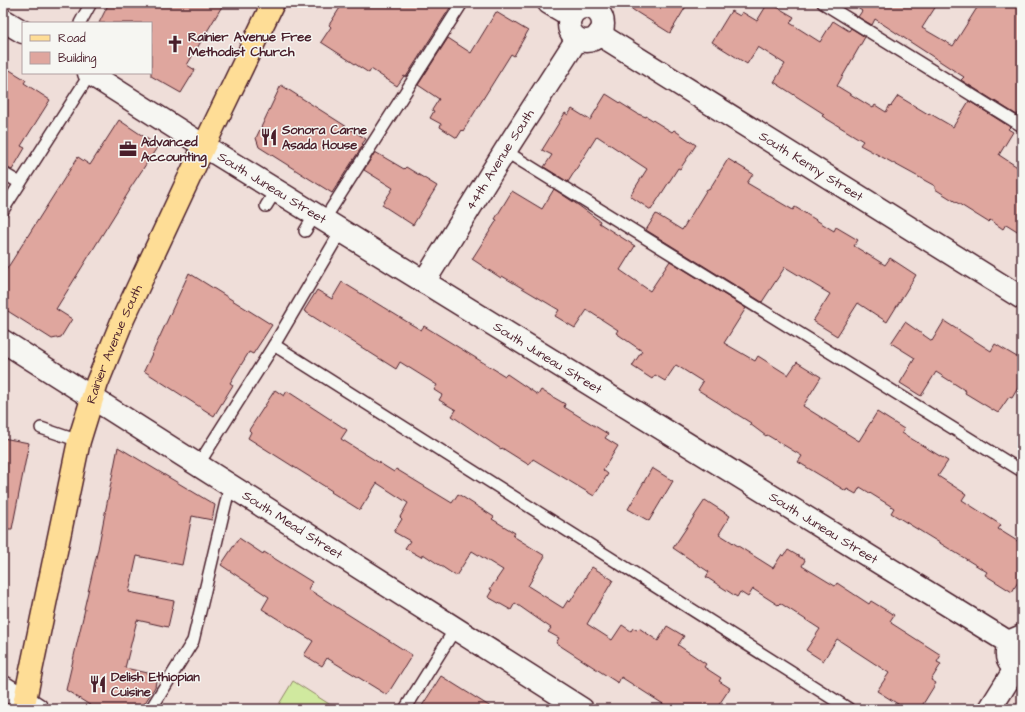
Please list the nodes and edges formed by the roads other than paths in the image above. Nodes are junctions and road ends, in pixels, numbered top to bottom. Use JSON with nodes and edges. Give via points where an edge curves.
{"nodes":[{"id":1,"x":91,"y":3,"type":"edge"},
{"id":2,"x":273,"y":3,"type":"edge"},
{"id":3,"x":462,"y":3,"type":"edge"},
{"id":4,"x":549,"y":3,"type":"edge"},
{"id":5,"x":822,"y":3,"type":"edge"},
{"id":6,"x":597,"y":6,"type":"edge"},
{"id":7,"x":570,"y":16,"type":"junction"},
{"id":8,"x":3,"y":20,"type":"edge"},
{"id":9,"x":81,"y":22,"type":"edge"},
{"id":10,"x":22,"y":31,"type":"edge"},
{"id":11,"x":599,"y":34,"type":"junction"},
{"id":12,"x":577,"y":39,"type":"junction"},
{"id":13,"x":88,"y":74,"type":"edge"},
{"id":14,"x":91,"y":74,"type":"edge"},
{"id":15,"x":1022,"y":126,"type":"edge"},
{"id":16,"x":204,"y":146,"type":"junction"},
{"id":17,"x":505,"y":151,"type":"junction"},
{"id":18,"x":3,"y":172,"type":"edge"},
{"id":19,"x":20,"y":183,"type":"junction"},
{"id":20,"x":3,"y":210,"type":"edge"},
{"id":21,"x":321,"y":224,"type":"junction"},
{"id":22,"x":424,"y":282,"type":"junction"},
{"id":23,"x":1022,"y":298,"type":"edge"},
{"id":24,"x":3,"y":341,"type":"edge"},
{"id":25,"x":274,"y":344,"type":"junction"},
{"id":26,"x":93,"y":398,"type":"junction"},
{"id":27,"x":41,"y":428,"type":"dead end"},
{"id":28,"x":79,"y":441,"type":"junction"},
{"id":29,"x":198,"y":465,"type":"junction"},
{"id":30,"x":1022,"y":470,"type":"edge"},
{"id":31,"x":230,"y":485,"type":"junction"},
{"id":32,"x":455,"y":629,"type":"junction"},
{"id":33,"x":1015,"y":639,"type":"edge"},
{"id":34,"x":1019,"y":670,"type":"edge"},
{"id":35,"x":3,"y":687,"type":"edge"},
{"id":36,"x":28,"y":706,"type":"edge"},
{"id":37,"x":152,"y":709,"type":"edge"},
{"id":38,"x":405,"y":709,"type":"edge"},
{"id":39,"x":582,"y":709,"type":"edge"},
{"id":40,"x":849,"y":709,"type":"edge"},
{"id":41,"x":990,"y":709,"type":"edge"}],
"edges":[{"from":1,"to":9,"type":"lane"},
{"from":2,"to":16,"type":"main road","name":"Rainier Avenue South"},
{"from":3,"to":21,"type":"lane"},
{"from":4,"to":7,"type":"street"},
{"from":5,"to":15,"type":"lane"},
{"from":6,"to":7,"type":"street","via":[[578,9]]},
{"from":6,"to":11,"type":"street","via":[[602,19]]},
{"from":7,"to":12,"type":"street","via":[[570,32]]},
{"from":8,"to":10,"type":"street"},
{"from":11,"to":12,"type":"street","via":[[588,41]]},
{"from":11,"to":23,"type":"street","name":"South Kenny Street"},
{"from":12,"to":17,"type":"street","name":"44th Avenue South"},
{"from":13,"to":19,"type":"lane"},
{"from":14,"to":16,"type":"street","name":"South Juneau Street"},
{"from":16,"to":21,"type":"street","name":"South Juneau Street","via":[[271,198]]},
{"from":16,"to":26,"type":"main road","name":"Rainier Avenue South","via":[[123,319]]},
{"from":17,"to":22,"type":"street","name":"44th Avenue South"},
{"from":17,"to":30,"type":"lane"},
{"from":18,"to":19,"type":"lane"},
{"from":19,"to":20,"type":"lane"},
{"from":21,"to":22,"type":"street","name":"South Juneau Street"},
{"from":21,"to":25,"type":"lane"},
{"from":22,"to":33,"type":"street","name":"South Juneau Street"},
{"from":24,"to":26,"type":"street","name":"South Mead Street"},
{"from":25,"to":29,"type":"lane"},
{"from":25,"to":40,"type":"lane"},
{"from":26,"to":28,"type":"main road","name":"Rainier Avenue South"},
{"from":26,"to":29,"type":"street","name":"South Mead Street"},
{"from":27,"to":28,"type":"lane"},
{"from":28,"to":36,"type":"main road","name":"Rainier Avenue South"},
{"from":29,"to":31,"type":"street","name":"South Mead Street"},
{"from":31,"to":32,"type":"street","name":"South Mead Street"},
{"from":31,"to":37,"type":"lane","via":[[193,641]]},
{"from":32,"to":38,"type":"lane"},
{"from":32,"to":39,"type":"street","name":"South Mead Street"},
{"from":33,"to":34,"type":"street","via":[[1007,657]]},
{"from":34,"to":41,"type":"street"},
{"from":35,"to":36,"type":"street"}]}
